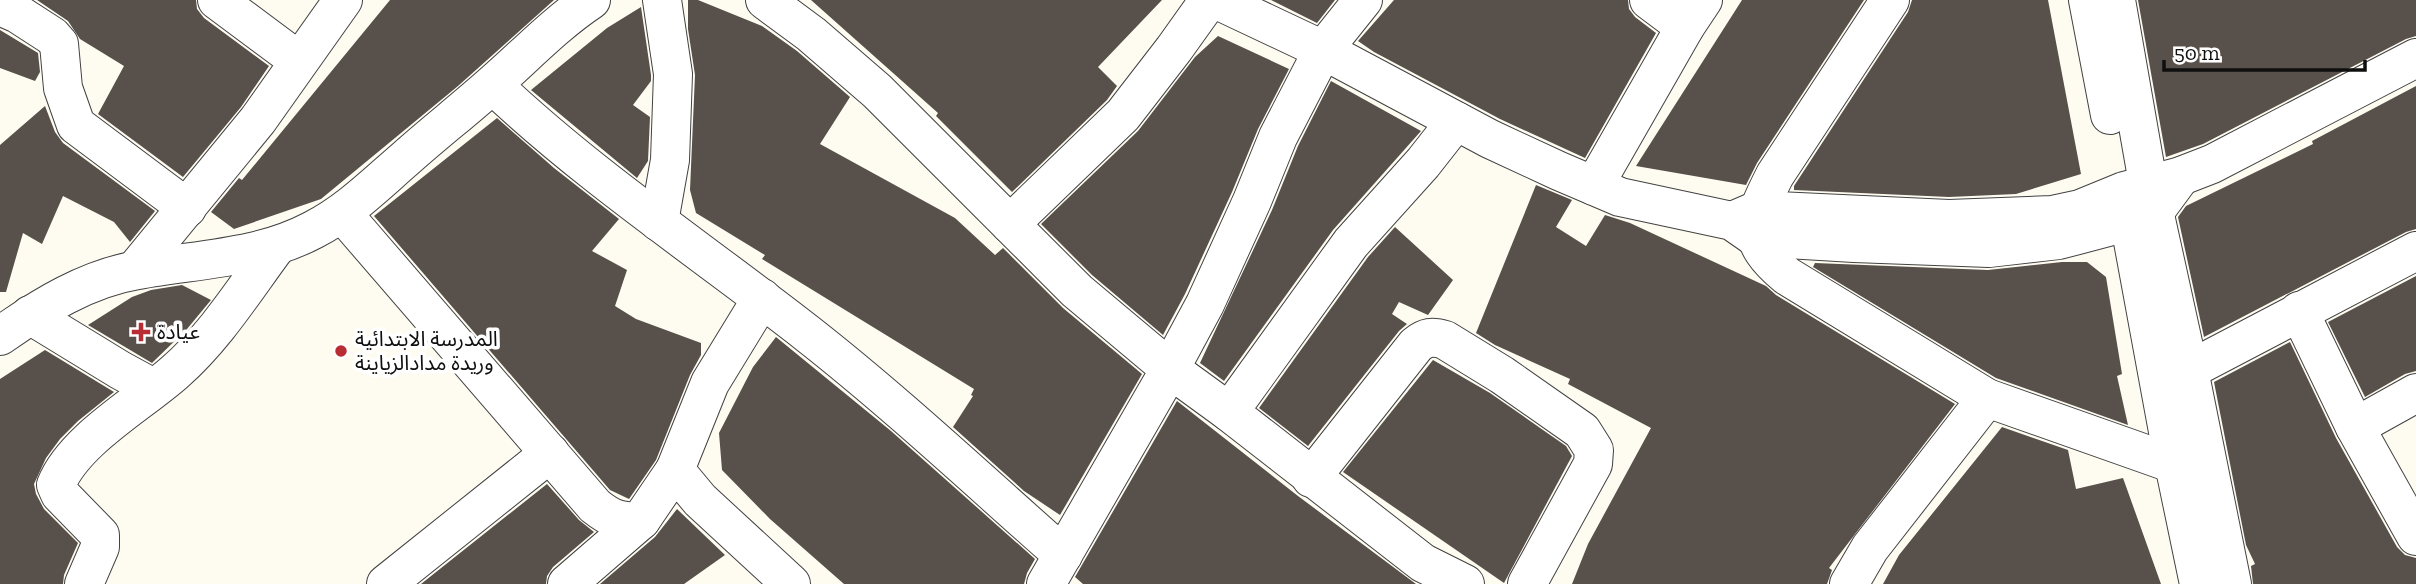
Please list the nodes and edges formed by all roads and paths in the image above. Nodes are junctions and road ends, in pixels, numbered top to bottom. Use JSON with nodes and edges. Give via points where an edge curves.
{"nodes":[{"id":1,"x":216,"y":0,"type":"edge"},
{"id":2,"x":343,"y":0,"type":"edge"},
{"id":3,"x":591,"y":0,"type":"edge"},
{"id":4,"x":662,"y":0,"type":"edge"},
{"id":5,"x":765,"y":0,"type":"edge"},
{"id":6,"x":1209,"y":0,"type":"edge"},
{"id":7,"x":1217,"y":0,"type":"edge"},
{"id":8,"x":1363,"y":0,"type":"edge"},
{"id":9,"x":1648,"y":0,"type":"edge"},
{"id":10,"x":1890,"y":0,"type":"edge"},
{"id":11,"x":2088,"y":0,"type":"edge"},
{"id":12,"x":2116,"y":0,"type":"edge"},
{"id":13,"x":0,"y":6,"type":"edge"},
{"id":14,"x":1694,"y":13,"type":"edge"},
{"id":15,"x":1323,"y":50,"type":"junction"},
{"id":16,"x":2416,"y":58,"type":"edge"},
{"id":17,"x":299,"y":61,"type":"junction"},
{"id":18,"x":493,"y":85,"type":"junction"},
{"id":19,"x":1456,"y":121,"type":"junction"},
{"id":20,"x":1594,"y":186,"type":"junction"},
{"id":21,"x":2148,"y":196,"type":"junction"},
{"id":22,"x":187,"y":208,"type":"junction"},
{"id":23,"x":343,"y":214,"type":"junction"},
{"id":24,"x":659,"y":222,"type":"junction"},
{"id":25,"x":1748,"y":223,"type":"junction"},
{"id":26,"x":1010,"y":224,"type":"junction"},
{"id":27,"x":276,"y":247,"type":"junction"},
{"id":28,"x":2416,"y":251,"type":"edge"},
{"id":29,"x":135,"y":270,"type":"junction"},
{"id":30,"x":762,"y":299,"type":"junction"},
{"id":31,"x":2299,"y":312,"type":"junction"},
{"id":32,"x":15,"y":325,"type":"edge"},
{"id":33,"x":1170,"y":369,"type":"junction"},
{"id":34,"x":2189,"y":370,"type":"junction"},
{"id":35,"x":153,"y":388,"type":"junction"},
{"id":36,"x":2416,"y":393,"type":"edge"},
{"id":37,"x":1987,"y":398,"type":"junction"},
{"id":38,"x":1229,"y":412,"type":"junction"},
{"id":39,"x":2355,"y":427,"type":"junction"},
{"id":40,"x":550,"y":453,"type":"junction"},
{"id":41,"x":2174,"y":464,"type":"junction"},
{"id":42,"x":675,"y":470,"type":"junction"},
{"id":43,"x":1311,"y":478,"type":"junction"},
{"id":44,"x":641,"y":520,"type":"junction"},
{"id":45,"x":2416,"y":537,"type":"edge"},
{"id":46,"x":1055,"y":570,"type":"edge"},
{"id":47,"x":778,"y":579,"type":"edge"},
{"id":48,"x":84,"y":584,"type":"edge"},
{"id":49,"x":386,"y":584,"type":"edge"},
{"id":50,"x":567,"y":584,"type":"edge"},
{"id":51,"x":1465,"y":584,"type":"edge"},
{"id":52,"x":1527,"y":584,"type":"edge"},
{"id":53,"x":1849,"y":584,"type":"edge"},
{"id":54,"x":2199,"y":584,"type":"edge"},
{"id":55,"x":2232,"y":584,"type":"edge"}],
"edges":[{"from":1,"to":17,"type":"street"},
{"from":2,"to":17,"type":"street"},
{"from":3,"to":18,"type":"street"},
{"from":4,"to":24,"type":"street","via":[[673,75],[670,160]]},
{"from":5,"to":26,"type":"street","via":[[877,91]]},
{"from":6,"to":26,"type":"street","via":[[1123,115]]},
{"from":7,"to":15,"type":"street"},
{"from":8,"to":15,"type":"street"},
{"from":9,"to":14,"type":"street"},
{"from":10,"to":25,"type":"street"},
{"from":11,"to":21,"type":"street"},
{"from":12,"to":21,"type":"street"},
{"from":13,"to":22,"type":"street","via":[[59,44],[63,88],[76,125]]},
{"from":14,"to":20,"type":"street"},
{"from":15,"to":19,"type":"street"},
{"from":15,"to":33,"type":"street"},
{"from":16,"to":21,"type":"street"},
{"from":17,"to":22,"type":"street"},
{"from":18,"to":23,"type":"street"},
{"from":18,"to":24,"type":"street"},
{"from":19,"to":20,"type":"street"},
{"from":19,"to":38,"type":"street","via":[[1350,243]]},
{"from":20,"to":25,"type":"street","via":[[1620,197]]},
{"from":21,"to":25,"type":"street","via":[[2052,215]]},
{"from":21,"to":34,"type":"street"},
{"from":21,"to":41,"type":"street"},
{"from":22,"to":29,"type":"street"},
{"from":23,"to":27,"type":"street"},
{"from":23,"to":40,"type":"street"},
{"from":24,"to":30,"type":"street"},
{"from":25,"to":37,"type":"street","via":[[1767,259],[1787,276]]},
{"from":26,"to":33,"type":"street","via":[[1077,291]]},
{"from":27,"to":29,"type":"street"},
{"from":27,"to":35,"type":"street","via":[[207,340]]},
{"from":28,"to":31,"type":"street"},
{"from":29,"to":32,"type":"street","via":[[78,289]]},
{"from":30,"to":42,"type":"street","via":[[710,383]]},
{"from":30,"to":46,"type":"street","via":[[851,369]]},
{"from":31,"to":34,"type":"street"},
{"from":31,"to":39,"type":"street"},
{"from":32,"to":35,"type":"street"},
{"from":33,"to":38,"type":"street"},
{"from":33,"to":46,"type":"street"},
{"from":34,"to":55,"type":"street"},
{"from":35,"to":48,"type":"street","via":[[75,455],[56,485],[100,536]]},
{"from":36,"to":39,"type":"street"},
{"from":37,"to":41,"type":"street"},
{"from":37,"to":53,"type":"street","via":[[1870,548]]},
{"from":38,"to":43,"type":"street"},
{"from":39,"to":45,"type":"street"},
{"from":40,"to":44,"type":"street","via":[[595,506],[629,522]]},
{"from":40,"to":49,"type":"street"},
{"from":41,"to":54,"type":"street"},
{"from":42,"to":44,"type":"street"},
{"from":42,"to":47,"type":"street"},
{"from":43,"to":51,"type":"street","via":[[1423,563]]},
{"from":43,"to":52,"type":"street","via":[[1416,345],[1424,338],[1445,340],[1582,431],[1594,450],[1593,464]]},
{"from":44,"to":50,"type":"street"}]}
